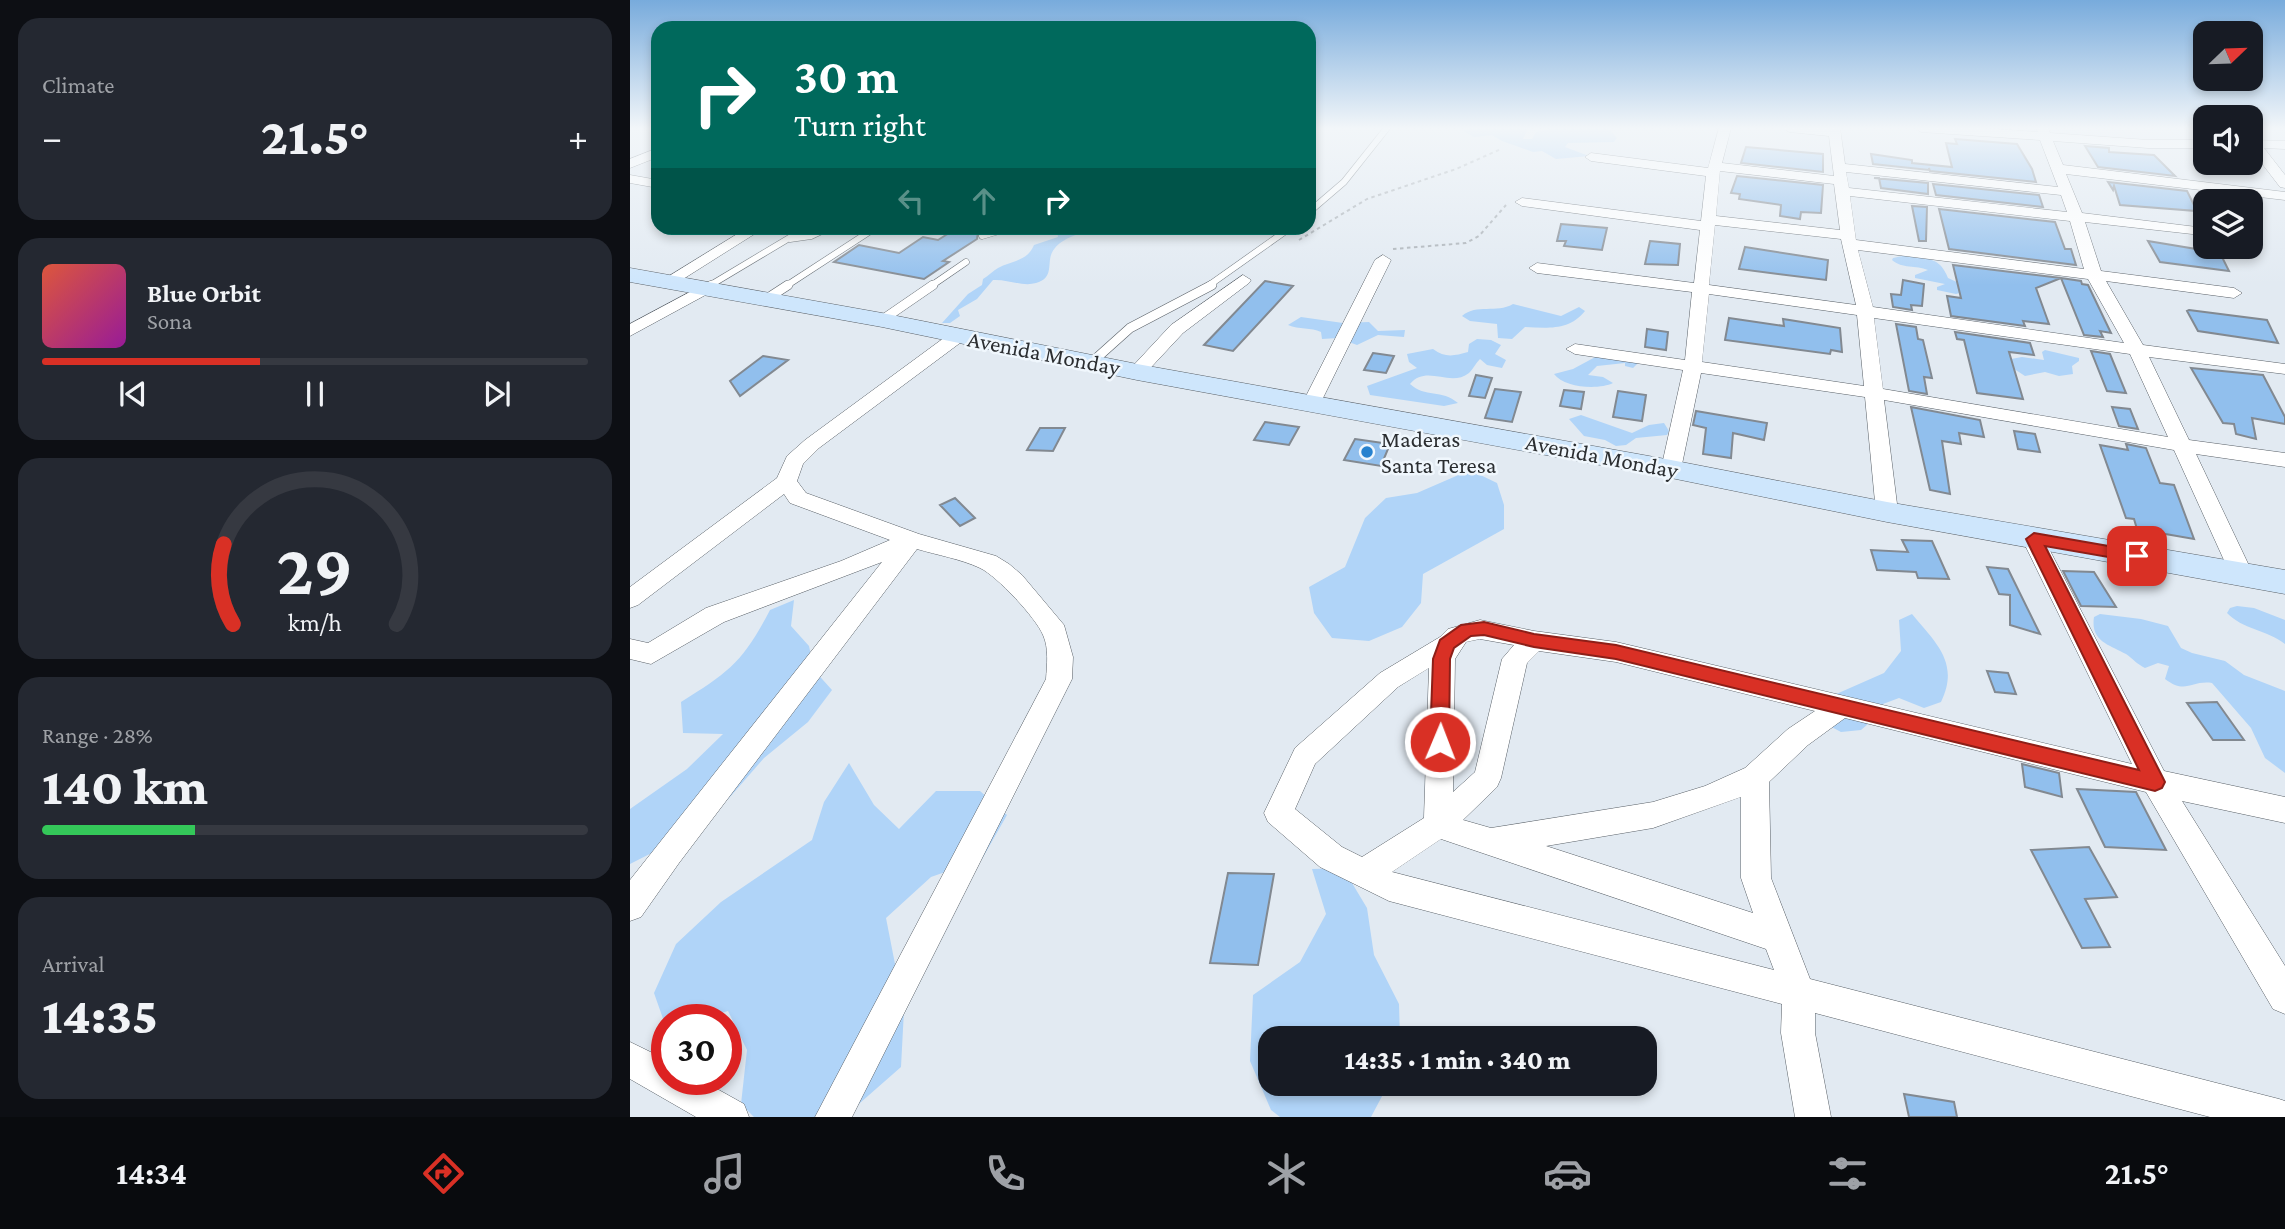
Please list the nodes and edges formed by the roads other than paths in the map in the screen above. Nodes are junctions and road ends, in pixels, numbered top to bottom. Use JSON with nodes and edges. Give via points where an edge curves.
{"nodes":[{"id":1,"x":1345,"y":180,"type":"edge"},
{"id":2,"x":1713,"y":180,"type":"edge"},
{"id":3,"x":1839,"y":180,"type":"joint"},
{"id":4,"x":1841,"y":180,"type":"edge"},
{"id":5,"x":2063,"y":180,"type":"edge"},
{"id":6,"x":2147,"y":180,"type":"edge"},
{"id":7,"x":2067,"y":192,"type":"junction"},
{"id":8,"x":2285,"y":196,"type":"edge"},
{"id":9,"x":1522,"y":202,"type":"road end"},
{"id":10,"x":1316,"y":206,"type":"edge"},
{"id":11,"x":2076,"y":217,"type":"junction"},
{"id":12,"x":1707,"y":223,"type":"junction"},
{"id":13,"x":2193,"y":230,"type":"edge"},
{"id":14,"x":745,"y":235,"type":"edge"},
{"id":15,"x":794,"y":235,"type":"edge"},
{"id":16,"x":813,"y":235,"type":"edge"},
{"id":17,"x":864,"y":235,"type":"edge"},
{"id":18,"x":985,"y":235,"type":"edge"},
{"id":19,"x":1280,"y":235,"type":"edge"},
{"id":20,"x":982,"y":236,"type":"dead end"},
{"id":21,"x":787,"y":239,"type":"junction"},
{"id":22,"x":1848,"y":240,"type":"junction"},
{"id":23,"x":1383,"y":260,"type":"road end"},
{"id":24,"x":967,"y":262,"type":"dead end"},
{"id":25,"x":1537,"y":268,"type":"dead end"},
{"id":26,"x":630,"y":275,"type":"edge"},
{"id":27,"x":2094,"y":275,"type":"junction"},
{"id":28,"x":1243,"y":280,"type":"dead end"},
{"id":29,"x":666,"y":283,"type":"junction"},
{"id":30,"x":1700,"y":287,"type":"junction"},
{"id":31,"x":705,"y":289,"type":"junction"},
{"id":32,"x":2234,"y":293,"type":"dead end"},
{"id":33,"x":765,"y":300,"type":"junction"},
{"id":34,"x":1865,"y":309,"type":"junction"},
{"id":35,"x":882,"y":320,"type":"junction"},
{"id":36,"x":630,"y":331,"type":"edge"},
{"id":37,"x":958,"y":336,"type":"junction"},
{"id":38,"x":1574,"y":349,"type":"dead end"},
{"id":39,"x":2138,"y":351,"type":"junction"},
{"id":40,"x":1091,"y":363,"type":"junction"},
{"id":41,"x":1692,"y":366,"type":"junction"},
{"id":42,"x":2285,"y":369,"type":"edge"},
{"id":43,"x":1137,"y":372,"type":"junction"},
{"id":44,"x":1875,"y":393,"type":"junction"},
{"id":45,"x":1312,"y":402,"type":"junction"},
{"id":46,"x":2185,"y":446,"type":"junction"},
{"id":47,"x":2285,"y":460,"type":"edge"},
{"id":48,"x":1671,"y":469,"type":"junction"},
{"id":49,"x":786,"y":482,"type":"junction"},
{"id":50,"x":1887,"y":512,"type":"junction"},
{"id":51,"x":2034,"y":539,"type":"junction"},
{"id":52,"x":912,"y":540,"type":"junction"},
{"id":53,"x":2241,"y":574,"type":"junction"},
{"id":54,"x":2285,"y":582,"type":"edge"},
{"id":55,"x":630,"y":600,"type":"edge"},
{"id":56,"x":1534,"y":640,"type":"junction"},
{"id":57,"x":1446,"y":645,"type":"junction"},
{"id":58,"x":630,"y":649,"type":"edge"},
{"id":59,"x":1841,"y":706,"type":"junction"},
{"id":60,"x":1755,"y":777,"type":"junction"},
{"id":61,"x":2155,"y":782,"type":"junction"},
{"id":62,"x":2285,"y":810,"type":"edge"},
{"id":63,"x":1438,"y":825,"type":"junction"},
{"id":64,"x":1492,"y":841,"type":"junction"},
{"id":65,"x":1364,"y":872,"type":"junction"},
{"id":66,"x":630,"y":906,"type":"edge"},
{"id":67,"x":1778,"y":937,"type":"junction"},
{"id":68,"x":1798,"y":993,"type":"junction"},
{"id":69,"x":2285,"y":998,"type":"edge"},
{"id":70,"x":630,"y":1059,"type":"edge"},
{"id":71,"x":731,"y":1117,"type":"edge"},
{"id":72,"x":833,"y":1117,"type":"edge"},
{"id":73,"x":1813,"y":1117,"type":"edge"},
{"id":74,"x":2279,"y":1117,"type":"edge"}],
"edges":[{"from":1,"to":10,"type":"lane"},
{"from":2,"to":12,"type":"street"},
{"from":3,"to":11,"type":"street"},
{"from":3,"to":22,"type":"street"},
{"from":4,"to":7,"type":"street"},
{"from":5,"to":7,"type":"street"},
{"from":6,"to":8,"type":"street"},
{"from":7,"to":11,"type":"street"},
{"from":9,"to":12,"type":"street"},
{"from":11,"to":13,"type":"street"},
{"from":11,"to":27,"type":"street"},
{"from":12,"to":22,"type":"street"},
{"from":12,"to":30,"type":"street"},
{"from":14,"to":29,"type":"street"},
{"from":15,"to":21,"type":"lane"},
{"from":16,"to":21,"type":"lane"},
{"from":17,"to":33,"type":"lane"},
{"from":18,"to":20,"type":"lane"},
{"from":19,"to":40,"type":"lane","via":[[1213,284],[1130,328]]},
{"from":21,"to":31,"type":"lane"},
{"from":22,"to":27,"type":"street"},
{"from":22,"to":34,"type":"street"},
{"from":23,"to":45,"type":"street"},
{"from":24,"to":35,"type":"lane"},
{"from":25,"to":30,"type":"street"},
{"from":26,"to":29,"type":"main road","name":"Avenida Monday"},
{"from":27,"to":32,"type":"street"},
{"from":27,"to":39,"type":"street"},
{"from":28,"to":43,"type":"street","via":[[1177,329]]},
{"from":29,"to":31,"type":"main road","name":"Avenida Monday"},
{"from":30,"to":34,"type":"street"},
{"from":30,"to":41,"type":"street"},
{"from":31,"to":33,"type":"main road","name":"Avenida Monday"},
{"from":31,"to":36,"type":"street"},
{"from":33,"to":35,"type":"main road","name":"Avenida Monday"},
{"from":34,"to":39,"type":"street"},
{"from":34,"to":44,"type":"street"},
{"from":35,"to":37,"type":"main road","name":"Avenida Monday"},
{"from":37,"to":40,"type":"main road","name":"Avenida Monday"},
{"from":37,"to":49,"type":"street","via":[[812,444],[794,461]]},
{"from":38,"to":41,"type":"street"},
{"from":39,"to":42,"type":"street"},
{"from":39,"to":46,"type":"street"},
{"from":40,"to":43,"type":"main road","name":"Avenida Monday"},
{"from":41,"to":44,"type":"street"},
{"from":41,"to":48,"type":"street"},
{"from":43,"to":45,"type":"main road","name":"Avenida Monday"},
{"from":44,"to":46,"type":"street"},
{"from":44,"to":50,"type":"street"},
{"from":45,"to":48,"type":"main road","name":"Avenida Monday"},
{"from":46,"to":47,"type":"street"},
{"from":46,"to":53,"type":"street"},
{"from":48,"to":50,"type":"main road","name":"Avenida Monday"},
{"from":49,"to":52,"type":"street","via":[[798,498]]},
{"from":49,"to":55,"type":"street"},
{"from":50,"to":51,"type":"main road","name":"Avenida Monday"},
{"from":51,"to":53,"type":"main road","name":"Avenida Monday"},
{"from":51,"to":61,"type":"street"},
{"from":52,"to":58,"type":"street","via":[[715,615],[651,654]]},
{"from":52,"to":66,"type":"street"},
{"from":52,"to":72,"type":"street","via":[[988,562],[1014,581],[1055,632],[1059,679]]},
{"from":53,"to":54,"type":"main road","name":"Avenida Monday"},
{"from":56,"to":57,"type":"street","via":[[1484,629],[1467,630]]},
{"from":56,"to":59,"type":"street","via":[[1616,652]]},
{"from":56,"to":63,"type":"street","via":[[1515,659],[1487,778]]},
{"from":57,"to":63,"type":"street"},
{"from":57,"to":65,"type":"street","via":[[1389,680],[1305,756],[1278,813],[1331,857]]},
{"from":59,"to":60,"type":"street"},
{"from":59,"to":61,"type":"street"},
{"from":60,"to":64,"type":"street","via":[[1653,815]]},
{"from":60,"to":67,"type":"street","via":[[1756,878]]},
{"from":61,"to":62,"type":"street"},
{"from":61,"to":69,"type":"street"},
{"from":63,"to":64,"type":"street"},
{"from":63,"to":65,"type":"street"},
{"from":64,"to":67,"type":"street"},
{"from":65,"to":68,"type":"street","via":[[1389,886]]},
{"from":67,"to":68,"type":"street"},
{"from":68,"to":73,"type":"street","via":[[1798,1033]]},
{"from":68,"to":74,"type":"street"},
{"from":70,"to":71,"type":"street"}]}
